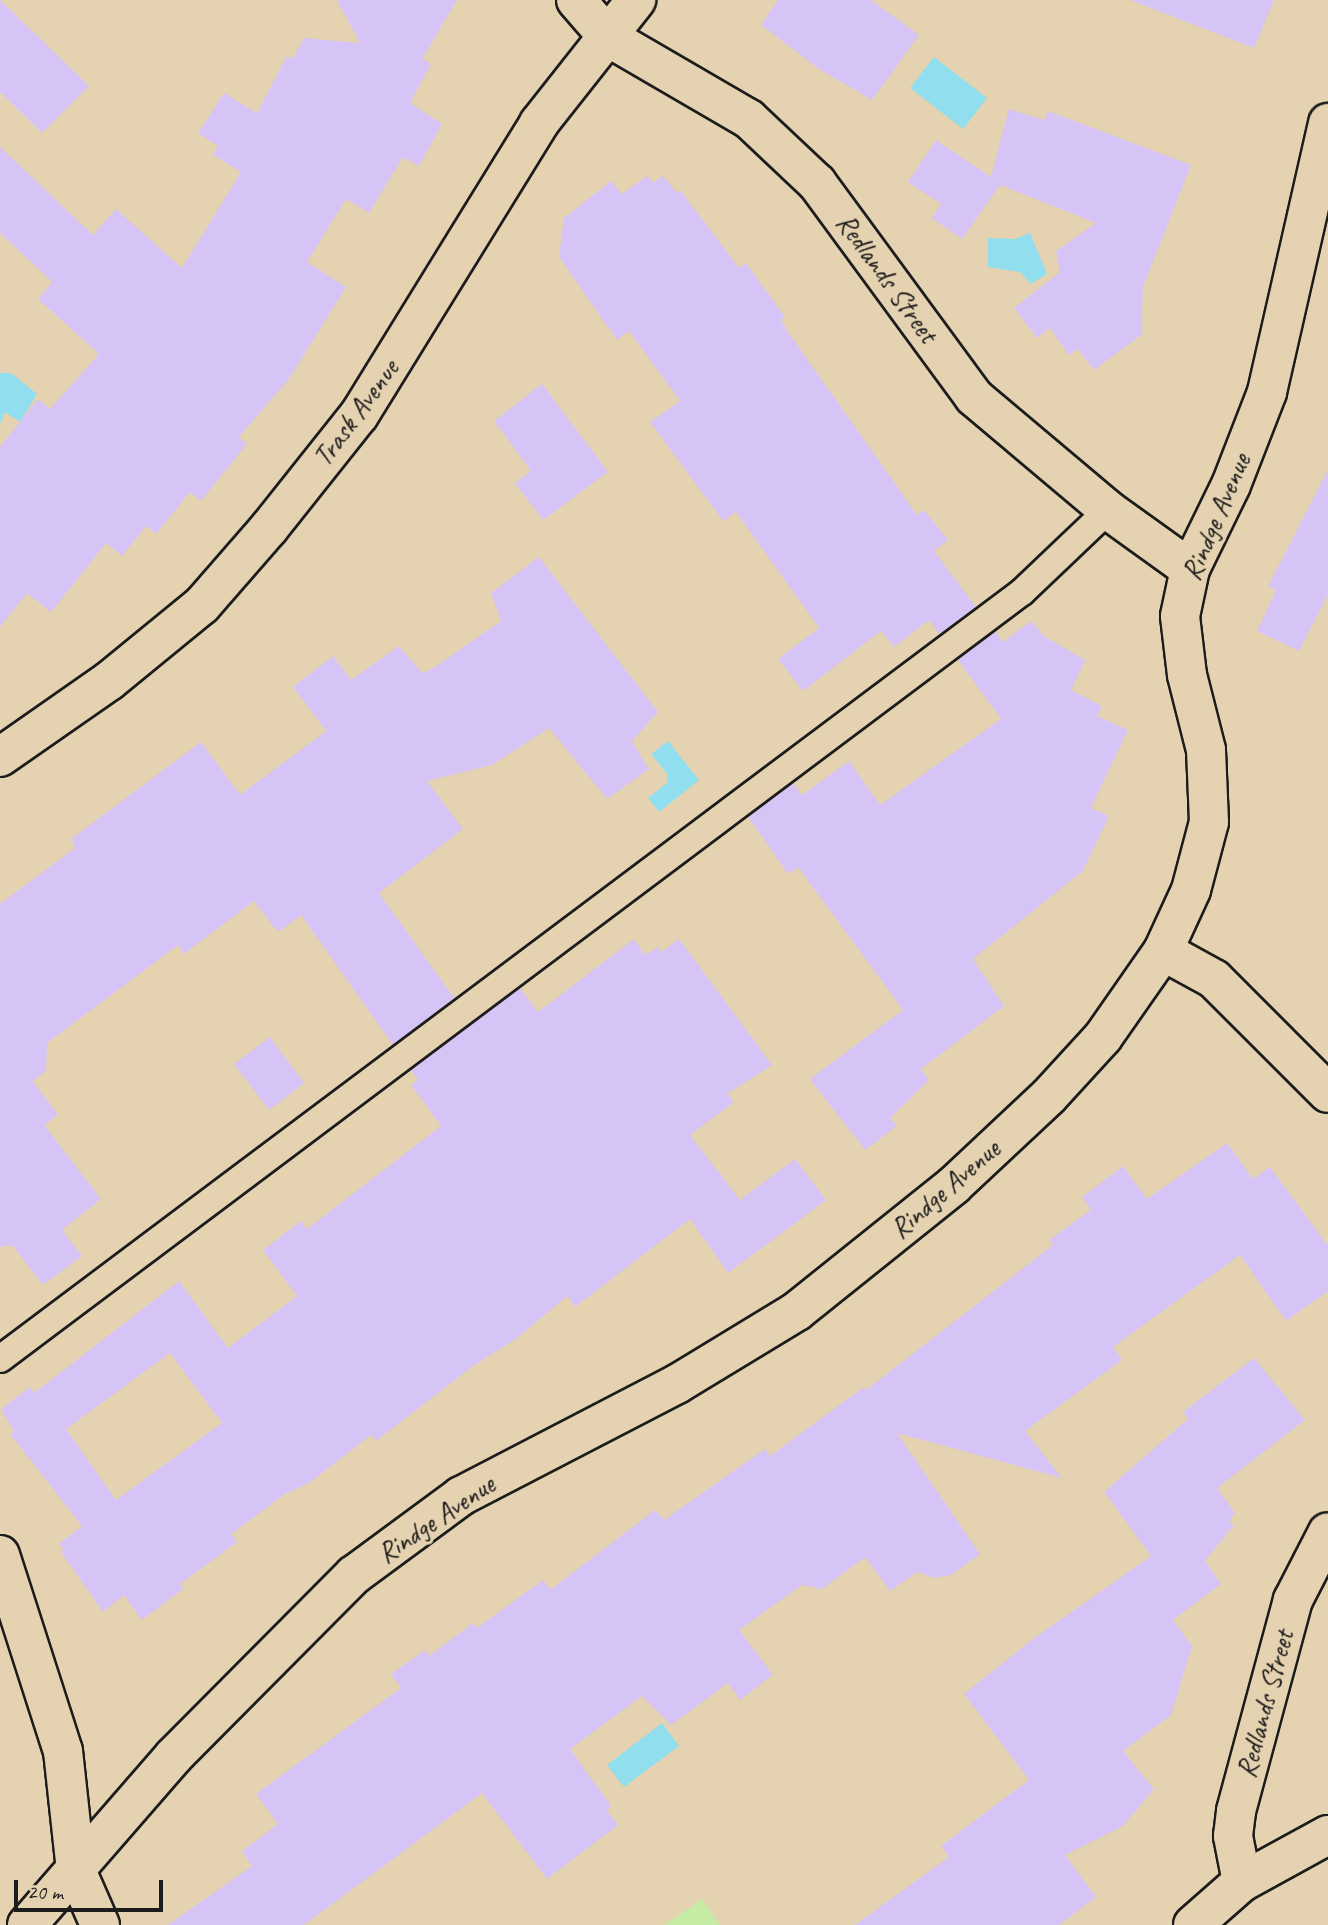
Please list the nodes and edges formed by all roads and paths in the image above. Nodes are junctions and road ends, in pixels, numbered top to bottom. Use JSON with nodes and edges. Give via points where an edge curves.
{"nodes":[{"id":1,"x":576,"y":0,"type":"edge"},
{"id":2,"x":636,"y":0,"type":"edge"},
{"id":3,"x":608,"y":37,"type":"junction"},
{"id":4,"x":1328,"y":122,"type":"edge"},
{"id":5,"x":1108,"y":510,"type":"junction"},
{"id":6,"x":1190,"y":569,"type":"junction"},
{"id":7,"x":0,"y":757,"type":"edge"},
{"id":8,"x":1163,"y":951,"type":"junction"},
{"id":9,"x":1328,"y":1093,"type":"edge"},
{"id":10,"x":0,"y":1359,"type":"edge"},
{"id":11,"x":1328,"y":1532,"type":"edge"},
{"id":12,"x":3,"y":1573,"type":"edge"},
{"id":13,"x":1328,"y":1835,"type":"edge"},
{"id":14,"x":76,"y":1870,"type":"junction"},
{"id":15,"x":1242,"y":1882,"type":"junction"},
{"id":16,"x":27,"y":1925,"type":"edge"},
{"id":17,"x":100,"y":1925,"type":"edge"},
{"id":18,"x":1193,"y":1925,"type":"edge"}],
"edges":[{"from":1,"to":3,"type":"street","name":"Redlands Street"},
{"from":2,"to":3,"type":"street","name":"Trask Avenue"},
{"from":3,"to":5,"type":"street","name":"Redlands Street","via":[[749,119],[817,183],[974,397]]},
{"from":3,"to":7,"type":"street","name":"Trask Avenue","via":[[539,123],[359,415],[269,528],[202,605],[109,681]]},
{"from":4,"to":6,"type":"street","name":"Rindge Avenue","via":[[1267,392],[1231,485]]},
{"from":5,"to":6,"type":"street","name":"Redlands Street"},
{"from":5,"to":10,"type":"lane","via":[[1021,592]]},
{"from":6,"to":8,"type":"street","name":"Rindge Avenue","via":[[1180,616],[1187,675],[1206,750],[1209,822],[1191,890]]},
{"from":8,"to":9,"type":"street","via":[[1214,979]]},
{"from":8,"to":14,"type":"street","name":"Rindge Avenue","via":[[1103,1037],[1049,1096],[954,1185],[797,1311],[677,1384],[461,1496],[354,1575],[174,1756]]},
{"from":11,"to":15,"type":"street","name":"Redlands Street","via":[[1293,1600],[1239,1798],[1233,1836]]},
{"from":12,"to":14,"type":"street","via":[[63,1751]]},
{"from":13,"to":15,"type":"street"},
{"from":14,"to":16,"type":"street","name":"Rindge Avenue"},
{"from":14,"to":17,"type":"street"},
{"from":15,"to":18,"type":"street"}]}
